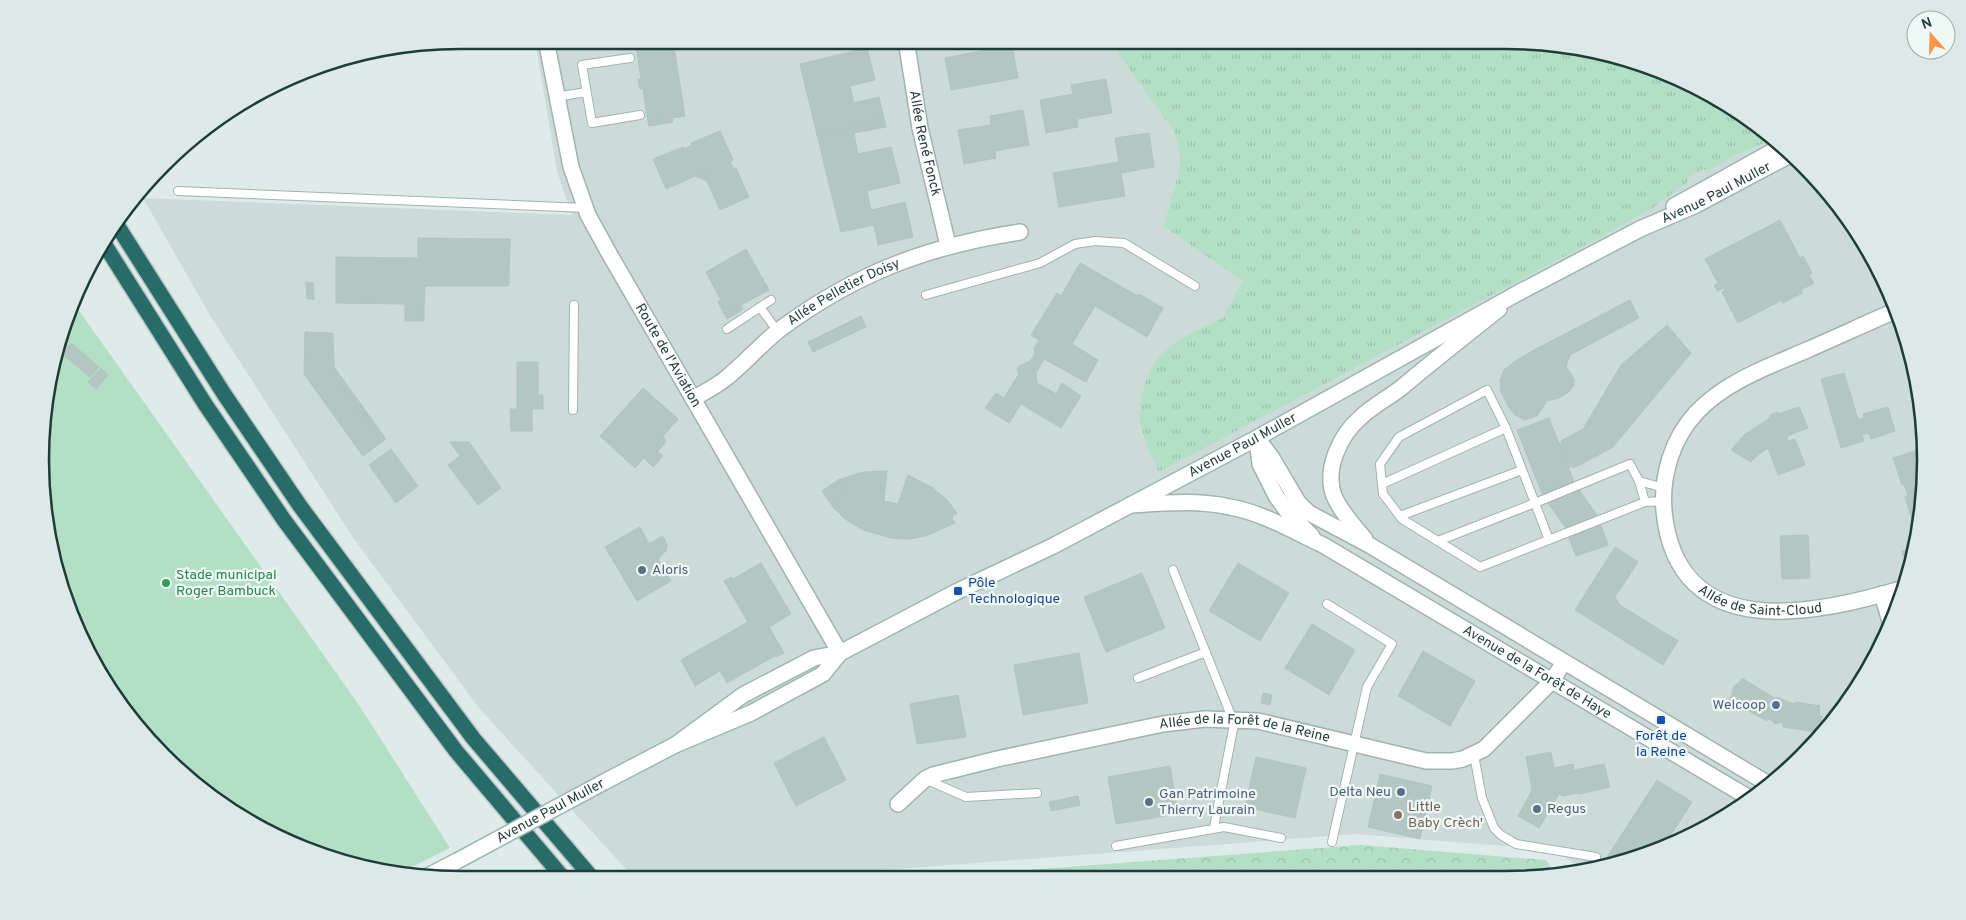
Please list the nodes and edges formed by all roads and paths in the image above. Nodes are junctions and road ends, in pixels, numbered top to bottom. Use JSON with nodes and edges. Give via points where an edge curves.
{"nodes":[{"id":1,"x":548,"y":49,"type":"edge"},
{"id":2,"x":907,"y":49,"type":"edge"},
{"id":3,"x":630,"y":58,"type":"dead end"},
{"id":4,"x":586,"y":92,"type":"junction"},
{"id":5,"x":556,"y":97,"type":"junction"},
{"id":6,"x":640,"y":115,"type":"dead end"},
{"id":7,"x":1775,"y":150,"type":"edge"},
{"id":8,"x":1785,"y":158,"type":"edge"},
{"id":9,"x":178,"y":191,"type":"dead end"},
{"id":10,"x":586,"y":208,"type":"junction"},
{"id":11,"x":120,"y":229,"type":"edge"},
{"id":12,"x":1640,"y":229,"type":"junction"},
{"id":13,"x":1020,"y":232,"type":"dead end"},
{"id":14,"x":948,"y":246,"type":"junction"},
{"id":15,"x":107,"y":249,"type":"edge"},
{"id":16,"x":1195,"y":286,"type":"dead end"},
{"id":17,"x":1518,"y":293,"type":"junction"},
{"id":18,"x":926,"y":295,"type":"dead end"},
{"id":19,"x":771,"y":300,"type":"dead end"},
{"id":20,"x":574,"y":305,"type":"dead end"},
{"id":21,"x":760,"y":308,"type":"junction"},
{"id":22,"x":1890,"y":313,"type":"edge"},
{"id":23,"x":727,"y":329,"type":"dead end"},
{"id":24,"x":778,"y":332,"type":"junction"},
{"id":25,"x":693,"y":399,"type":"junction"},
{"id":26,"x":573,"y":410,"type":"dead end"},
{"id":27,"x":1506,"y":428,"type":"junction"},
{"id":28,"x":1257,"y":438,"type":"junction"},
{"id":29,"x":1522,"y":470,"type":"junction"},
{"id":30,"x":1639,"y":481,"type":"junction"},
{"id":31,"x":1382,"y":484,"type":"junction"},
{"id":32,"x":1664,"y":494,"type":"junction"},
{"id":33,"x":1645,"y":502,"type":"junction"},
{"id":34,"x":1535,"y":503,"type":"junction"},
{"id":35,"x":1130,"y":505,"type":"junction"},
{"id":36,"x":1400,"y":516,"type":"junction"},
{"id":37,"x":1549,"y":540,"type":"junction"},
{"id":38,"x":1438,"y":541,"type":"junction"},
{"id":39,"x":1322,"y":545,"type":"junction"},
{"id":40,"x":1371,"y":546,"type":"junction"},
{"id":41,"x":1173,"y":570,"type":"dead end"},
{"id":42,"x":1896,"y":590,"type":"edge"},
{"id":43,"x":1882,"y":594,"type":"junction"},
{"id":44,"x":1327,"y":604,"type":"dead end"},
{"id":45,"x":1887,"y":613,"type":"edge"},
{"id":46,"x":1206,"y":652,"type":"junction"},
{"id":47,"x":840,"y":653,"type":"junction"},
{"id":48,"x":1564,"y":662,"type":"junction"},
{"id":49,"x":1138,"y":678,"type":"dead end"},
{"id":50,"x":1552,"y":681,"type":"junction"},
{"id":51,"x":1234,"y":718,"type":"junction"},
{"id":52,"x":1355,"y":744,"type":"junction"},
{"id":53,"x":1474,"y":755,"type":"junction"},
{"id":54,"x":925,"y":779,"type":"junction"},
{"id":55,"x":1763,"y":781,"type":"edge"},
{"id":56,"x":1038,"y":793,"type":"dead end"},
{"id":57,"x":1743,"y":795,"type":"edge"},
{"id":58,"x":898,"y":804,"type":"dead end"},
{"id":59,"x":1214,"y":827,"type":"junction"},
{"id":60,"x":1281,"y":838,"type":"dead end"},
{"id":61,"x":1332,"y":842,"type":"dead end"},
{"id":62,"x":1116,"y":846,"type":"dead end"},
{"id":63,"x":1596,"y":857,"type":"dead end"},
{"id":64,"x":439,"y":870,"type":"edge"},
{"id":65,"x":557,"y":871,"type":"edge"},
{"id":66,"x":586,"y":871,"type":"edge"}],
"edges":[{"from":1,"to":5,"type":"street","name":"Route de l'Aviation"},
{"from":2,"to":14,"type":"street","name":"Allée René Fonck","via":[[920,128]]},
{"from":3,"to":4,"type":"lane","via":[[582,66]]},
{"from":4,"to":5,"type":"lane"},
{"from":4,"to":6,"type":"lane","via":[[592,123]]},
{"from":5,"to":10,"type":"street","name":"Route de l'Aviation","via":[[570,160]]},
{"from":7,"to":12,"type":"street","name":"Avenue Paul Muller","via":[[1692,195]]},
{"from":8,"to":12,"type":"street","name":"Avenue Paul Muller","via":[[1696,205]]},
{"from":9,"to":10,"type":"lane"},
{"from":10,"to":25,"type":"street","name":"Route de l'Aviation"},
{"from":11,"to":66,"type":"highway","via":[[224,394],[300,506],[473,738]]},
{"from":12,"to":17,"type":"street","name":"Avenue Paul Muller"},
{"from":13,"to":14,"type":"street","name":"Allée Pelletier Doisy"},
{"from":14,"to":24,"type":"street","name":"Allée Pelletier Doisy","via":[[860,280]]},
{"from":15,"to":65,"type":"highway","via":[[205,404],[284,520],[456,751]]},
{"from":16,"to":18,"type":"lane","via":[[1124,243],[1096,241],[1075,244],[1040,264]]},
{"from":17,"to":28,"type":"street","name":"Avenue Paul Muller"},
{"from":17,"to":40,"type":"street","name":"Avenue de la Forêt de Haye","via":[[1360,417],[1345,433],[1332,468],[1334,495],[1344,514]]},
{"from":19,"to":21,"type":"lane"},
{"from":20,"to":26,"type":"lane"},
{"from":21,"to":23,"type":"lane"},
{"from":21,"to":24,"type":"lane"},
{"from":22,"to":32,"type":"street","name":"Allée de Saint-Cloud","via":[[1742,378],[1712,398],[1695,414],[1675,444],[1668,464]]},
{"from":24,"to":25,"type":"street","name":"Allée Pelletier Doisy","via":[[725,379]]},
{"from":25,"to":47,"type":"street","name":"Route de l'Aviation"},
{"from":27,"to":29,"type":"lane"},
{"from":27,"to":31,"type":"lane"},
{"from":27,"to":31,"type":"lane","via":[[1487,390],[1398,437],[1380,464]]},
{"from":28,"to":35,"type":"street","name":"Avenue Paul Muller"},
{"from":28,"to":39,"type":"street","name":"Avenue de la Forêt de Haye","via":[[1260,464],[1276,496]]},
{"from":28,"to":40,"type":"street","name":"Avenue de la Forêt de Haye","via":[[1298,502],[1309,513]]},
{"from":29,"to":34,"type":"lane"},
{"from":29,"to":36,"type":"lane"},
{"from":30,"to":32,"type":"lane"},
{"from":30,"to":33,"type":"lane"},
{"from":30,"to":34,"type":"lane","via":[[1630,464]]},
{"from":31,"to":36,"type":"lane","via":[[1383,494]]},
{"from":32,"to":33,"type":"lane"},
{"from":32,"to":43,"type":"street","name":"Allée de Saint-Cloud","via":[[1665,522],[1679,562],[1700,589],[1724,602],[1748,610],[1785,612],[1826,608]]},
{"from":33,"to":37,"type":"lane"},
{"from":34,"to":37,"type":"lane"},
{"from":34,"to":38,"type":"lane"},
{"from":35,"to":39,"type":"street","name":"Avenue de la Forêt de Haye","via":[[1189,502],[1230,507],[1263,516]]},
{"from":35,"to":47,"type":"street","name":"Avenue Paul Muller"},
{"from":36,"to":38,"type":"lane"},
{"from":37,"to":38,"type":"lane","via":[[1480,567]]},
{"from":39,"to":50,"type":"street","name":"Avenue de la Forêt de Haye"},
{"from":40,"to":48,"type":"street","name":"Avenue de la Forêt de Haye"},
{"from":41,"to":46,"type":"lane"},
{"from":42,"to":43,"type":"street","name":"Allée de Saint-Cloud"},
{"from":43,"to":45,"type":"street"},
{"from":44,"to":52,"type":"lane","via":[[1392,644],[1367,687]]},
{"from":46,"to":49,"type":"lane"},
{"from":46,"to":51,"type":"lane"},
{"from":47,"to":64,"type":"street","name":"Avenue Paul Muller","bridge":true,"via":[[814,658],[743,694],[675,745]]},
{"from":48,"to":50,"type":"street","name":"Allée de la Forêt de la Reine"},
{"from":48,"to":55,"type":"street","name":"Avenue de la Forêt de Haye"},
{"from":50,"to":53,"type":"street","name":"Allée de la Forêt de la Reine","via":[[1484,749]]},
{"from":50,"to":57,"type":"street","name":"Avenue de la Forêt de Haye"},
{"from":51,"to":52,"type":"street","name":"Allée de la Forêt de la Reine","via":[[1258,720]]},
{"from":51,"to":54,"type":"street","name":"Allée de la Forêt de la Reine","via":[[1163,724],[997,759]]},
{"from":51,"to":59,"type":"lane"},
{"from":52,"to":53,"type":"street","name":"Allée de la Forêt de la Reine","via":[[1426,761],[1452,761]]},
{"from":52,"to":61,"type":"lane"},
{"from":53,"to":63,"type":"lane","via":[[1482,798],[1494,828],[1501,835],[1516,844]]},
{"from":54,"to":56,"type":"lane","via":[[966,797]]},
{"from":54,"to":58,"type":"street","name":"Allée de la Forêt de la Reine"},
{"from":59,"to":60,"type":"lane"},
{"from":59,"to":62,"type":"lane"}]}
